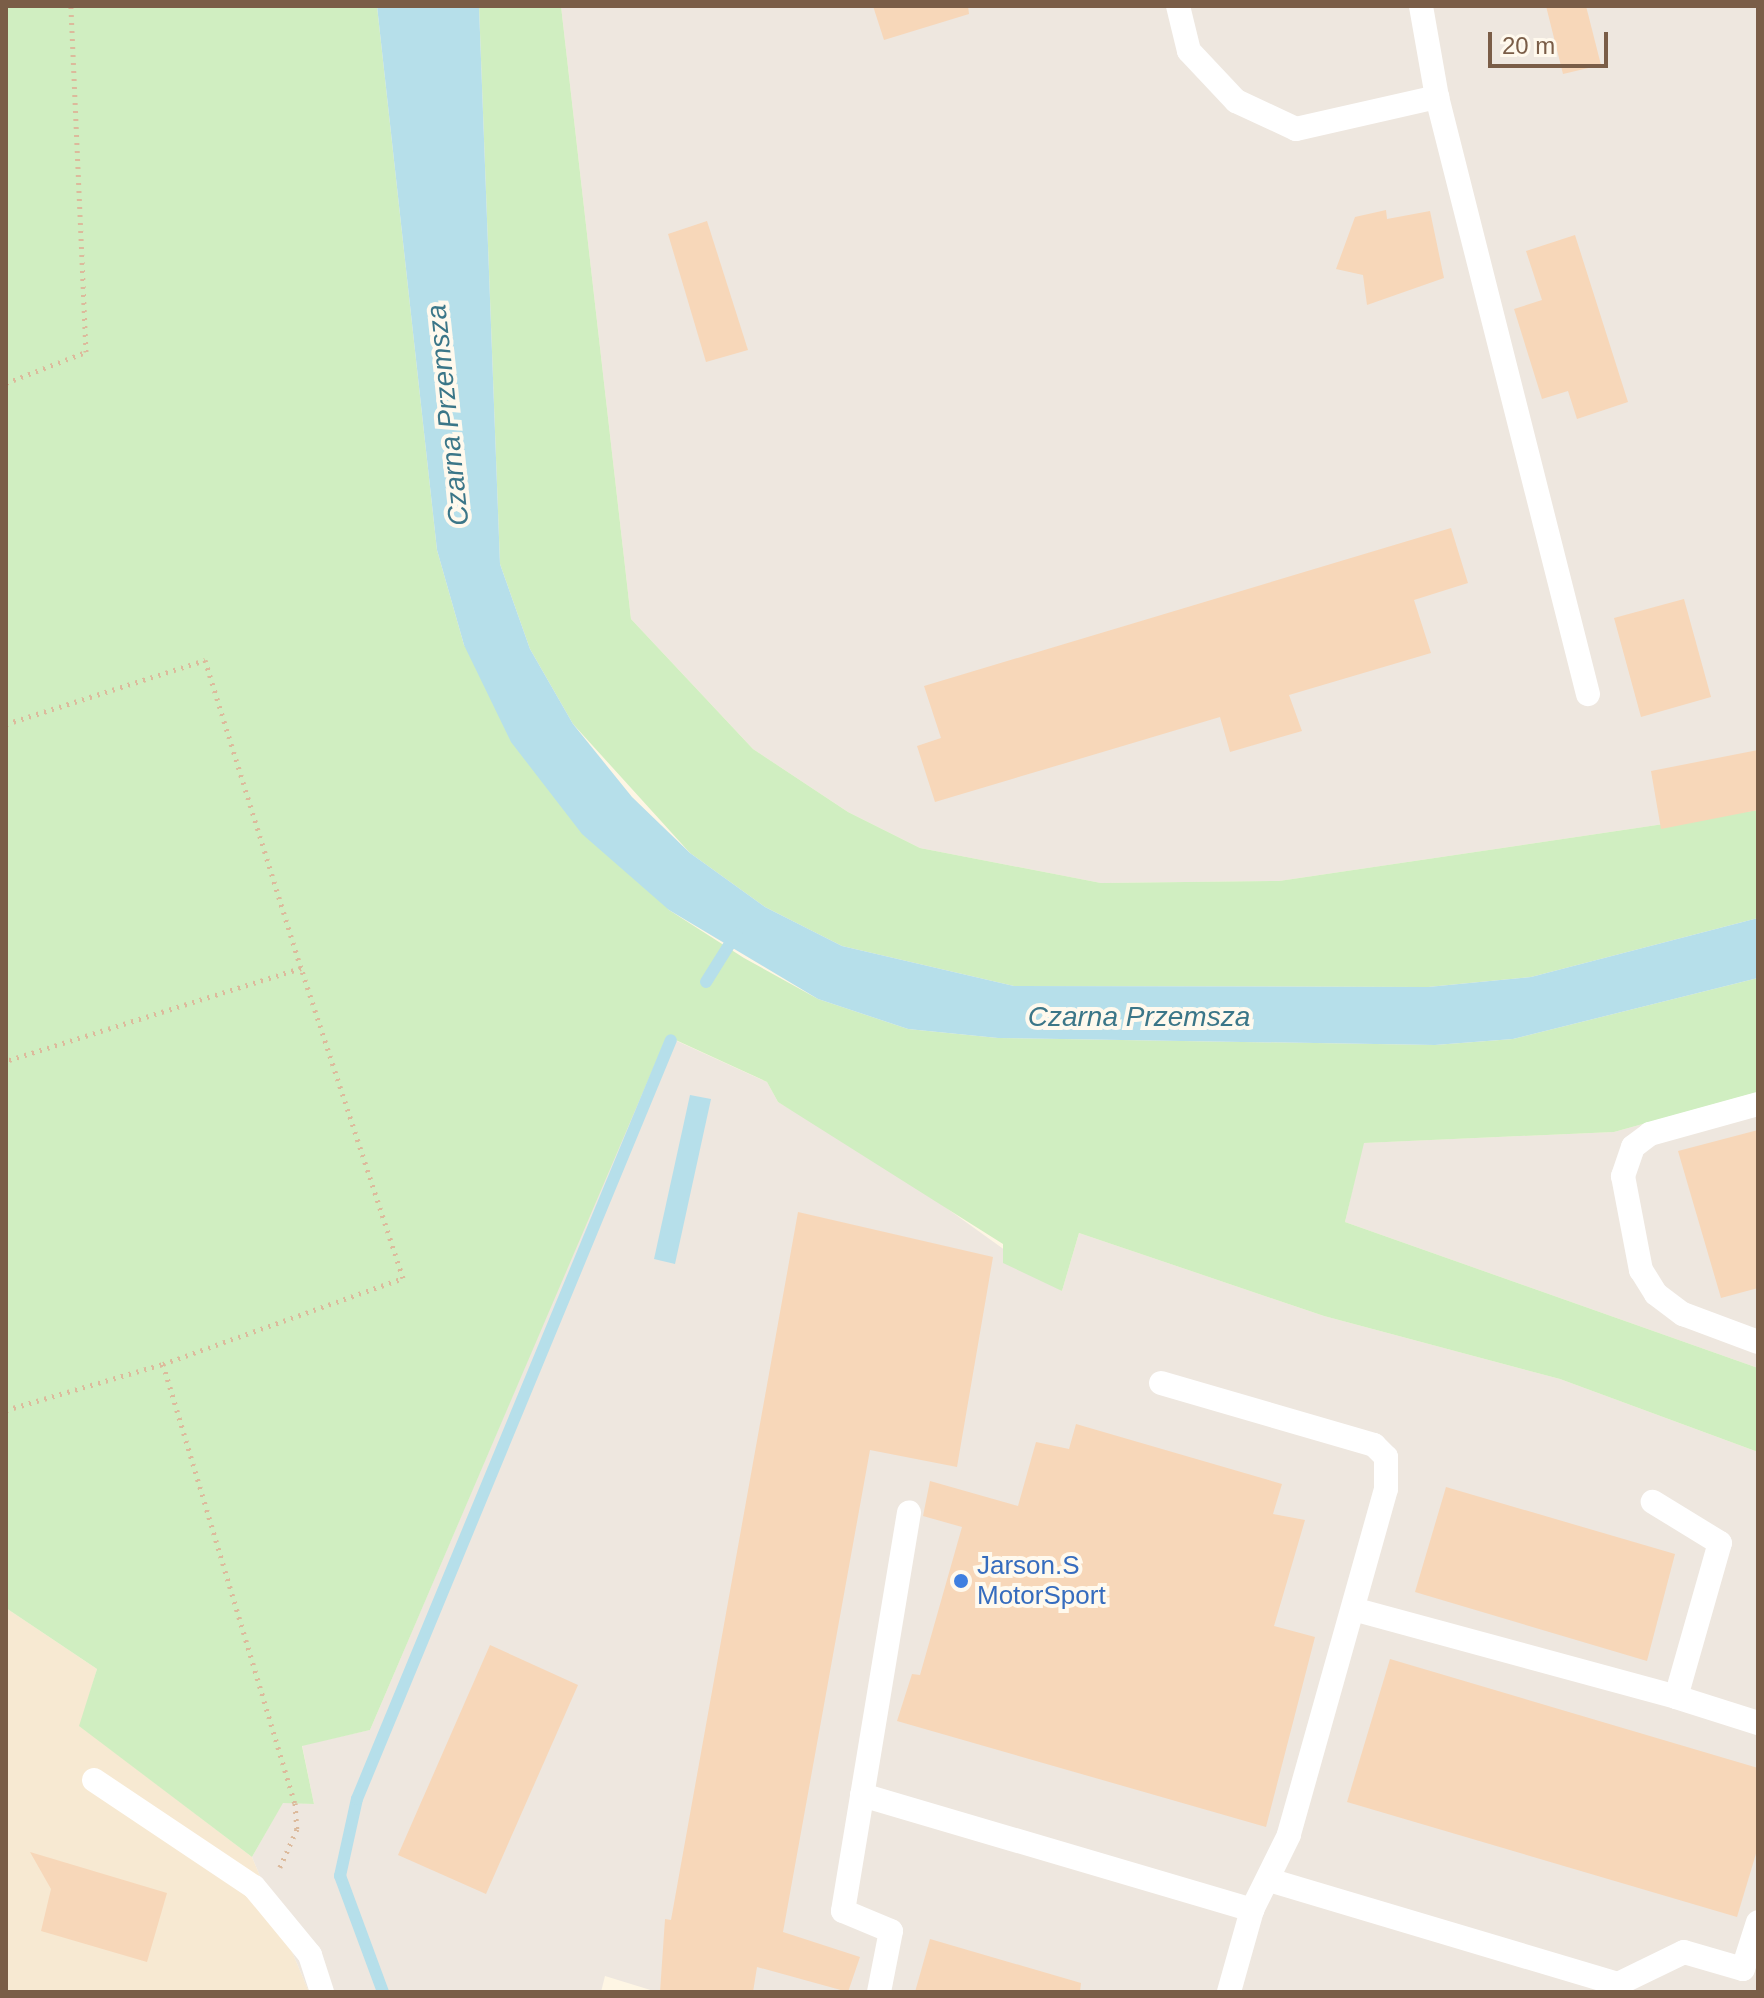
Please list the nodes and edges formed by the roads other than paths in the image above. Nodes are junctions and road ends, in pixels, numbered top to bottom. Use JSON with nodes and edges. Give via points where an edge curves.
{"nodes":[{"id":1,"x":1178,"y":6,"type":"edge"},
{"id":2,"x":1421,"y":6,"type":"edge"},
{"id":3,"x":1437,"y":97,"type":"junction"},
{"id":4,"x":1588,"y":694,"type":"dead end"},
{"id":5,"x":1758,"y":1104,"type":"edge"},
{"id":6,"x":1757,"y":1341,"type":"edge"},
{"id":7,"x":1161,"y":1383,"type":"dead end"},
{"id":8,"x":1653,"y":1502,"type":"dead end"},
{"id":9,"x":909,"y":1512,"type":"dead end"},
{"id":10,"x":1353,"y":1609,"type":"junction"},
{"id":11,"x":1676,"y":1697,"type":"junction"},
{"id":12,"x":1758,"y":1723,"type":"edge"},
{"id":13,"x":94,"y":1780,"type":"dead end"},
{"id":14,"x":862,"y":1795,"type":"junction"},
{"id":15,"x":1269,"y":1880,"type":"junction"},
{"id":16,"x":1252,"y":1910,"type":"junction"},
{"id":17,"x":1758,"y":1922,"type":"edge"},
{"id":18,"x":322,"y":1992,"type":"edge"},
{"id":19,"x":879,"y":1992,"type":"edge"},
{"id":20,"x":1229,"y":1992,"type":"edge"}],
"edges":[{"from":1,"to":3,"type":"lane","via":[[1189,51],[1236,101],[1296,129]]},
{"from":2,"to":3,"type":"lane"},
{"from":3,"to":4,"type":"lane"},
{"from":5,"to":6,"type":"lane","via":[[1650,1134],[1633,1147],[1623,1176],[1641,1270],[1656,1294],[1683,1314]]},
{"from":7,"to":10,"type":"lane","via":[[1374,1445],[1386,1457],[1386,1489]]},
{"from":8,"to":11,"type":"lane","via":[[1720,1543]]},
{"from":9,"to":14,"type":"lane"},
{"from":10,"to":11,"type":"lane"},
{"from":10,"to":15,"type":"lane","via":[[1289,1835]]},
{"from":11,"to":12,"type":"lane"},
{"from":13,"to":18,"type":"lane","via":[[264,1900],[310,1955]]},
{"from":14,"to":16,"type":"lane"},
{"from":14,"to":19,"type":"lane","via":[[843,1911],[891,1931]]},
{"from":15,"to":16,"type":"lane"},
{"from":15,"to":17,"type":"lane","via":[[1618,1984],[1684,1952],[1743,1969]]},
{"from":16,"to":20,"type":"lane"}]}
